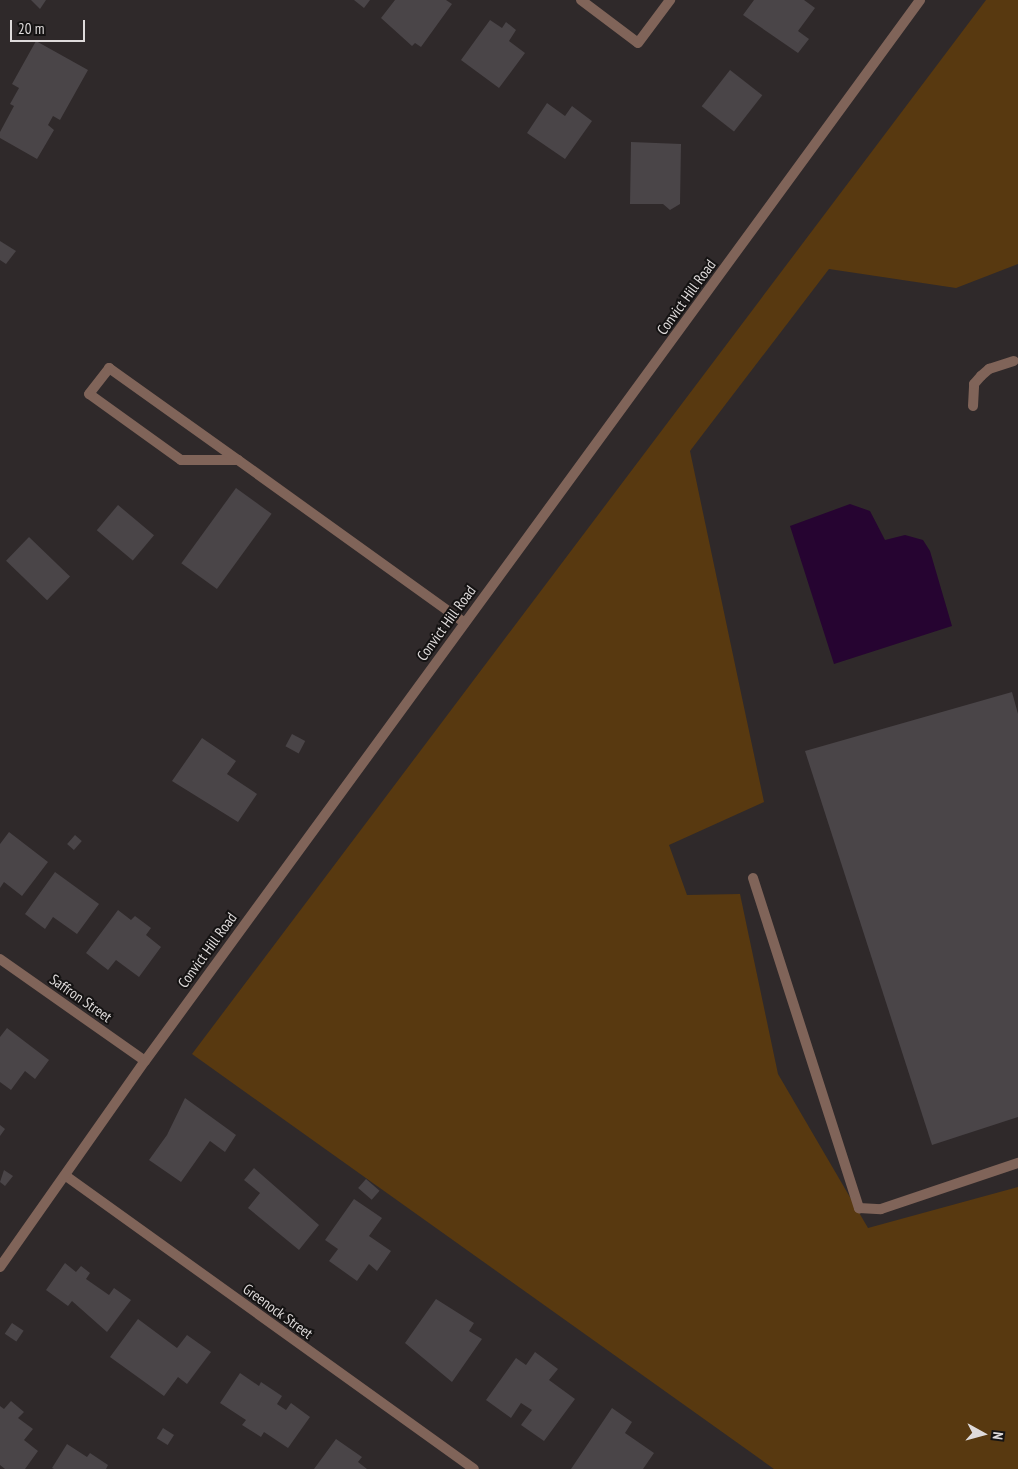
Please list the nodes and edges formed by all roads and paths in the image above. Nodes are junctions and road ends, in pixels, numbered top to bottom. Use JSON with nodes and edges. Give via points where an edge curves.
{"nodes":[{"id":1,"x":581,"y":0,"type":"edge"},
{"id":2,"x":670,"y":0,"type":"edge"},
{"id":3,"x":920,"y":0,"type":"edge"},
{"id":4,"x":1014,"y":362,"type":"dead end"},
{"id":5,"x":973,"y":406,"type":"dead end"},
{"id":6,"x":238,"y":460,"type":"junction"},
{"id":7,"x":465,"y":623,"type":"junction"},
{"id":8,"x":753,"y":878,"type":"dead end"},
{"id":9,"x":0,"y":959,"type":"edge"},
{"id":10,"x":145,"y":1061,"type":"junction"},
{"id":11,"x":1018,"y":1163,"type":"edge"},
{"id":12,"x":66,"y":1176,"type":"junction"},
{"id":13,"x":0,"y":1267,"type":"edge"},
{"id":14,"x":474,"y":1469,"type":"edge"}],
"edges":[{"from":1,"to":2,"type":"street","via":[[638,42]]},
{"from":3,"to":7,"type":"street","name":"Convict Hill Road"},
{"from":4,"to":5,"type":"street","via":[[989,369],[981,376],[974,384]]},
{"from":6,"to":6,"type":"street","via":[[109,368],[89,394],[181,460]]},
{"from":6,"to":7,"type":"street"},
{"from":7,"to":10,"type":"street","name":"Convict Hill Road"},
{"from":8,"to":11,"type":"street","via":[[860,1208],[881,1209]]},
{"from":9,"to":10,"type":"street","name":"Saffron Street"},
{"from":10,"to":12,"type":"street","name":"Convict Hill Road"},
{"from":12,"to":13,"type":"street","name":"Convict Hill Road"},
{"from":12,"to":14,"type":"street","name":"Greenock Street"}]}
